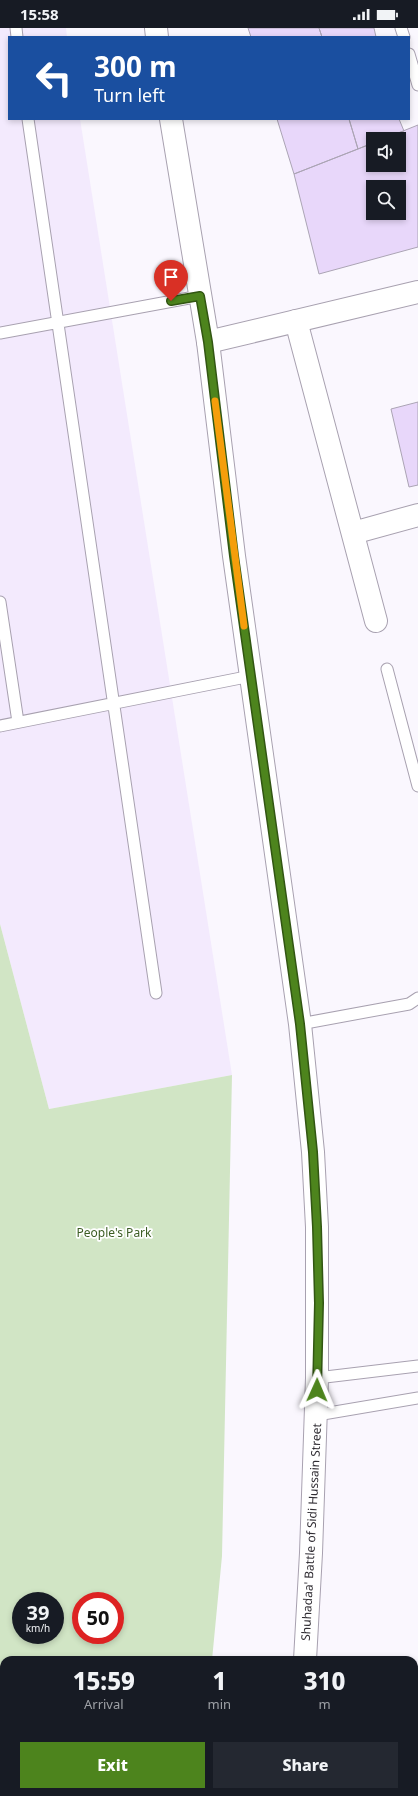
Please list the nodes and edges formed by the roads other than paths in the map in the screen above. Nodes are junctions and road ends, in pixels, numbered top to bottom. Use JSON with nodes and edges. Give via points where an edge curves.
{"nodes":[{"id":1,"x":410,"y":57,"type":"edge"},
{"id":2,"x":418,"y":85,"type":"edge"},
{"id":3,"x":28,"y":120,"type":"edge"},
{"id":4,"x":171,"y":120,"type":"edge"},
{"id":5,"x":418,"y":292,"type":"edge"},
{"id":6,"x":200,"y":296,"type":"junction"},
{"id":7,"x":296,"y":321,"type":"junction"},
{"id":8,"x":57,"y":322,"type":"junction"},
{"id":9,"x":0,"y":333,"type":"edge"},
{"id":10,"x":208,"y":342,"type":"junction"},
{"id":11,"x":418,"y":515,"type":"edge"},
{"id":12,"x":353,"y":534,"type":"junction"},
{"id":13,"x":0,"y":602,"type":"edge"},
{"id":14,"x":376,"y":621,"type":"dead end"},
{"id":15,"x":387,"y":669,"type":"dead end"},
{"id":16,"x":251,"y":676,"type":"junction"},
{"id":17,"x":113,"y":704,"type":"junction"},
{"id":18,"x":18,"y":722,"type":"junction"},
{"id":19,"x":0,"y":726,"type":"edge"},
{"id":20,"x":418,"y":786,"type":"edge"},
{"id":21,"x":156,"y":993,"type":"dead end"},
{"id":22,"x":418,"y":998,"type":"edge"},
{"id":23,"x":300,"y":1024,"type":"junction"},
{"id":24,"x":418,"y":1366,"type":"edge"},
{"id":25,"x":318,"y":1378,"type":"junction"},
{"id":26,"x":418,"y":1398,"type":"edge"},
{"id":27,"x":317,"y":1415,"type":"junction"},
{"id":28,"x":305,"y":1656,"type":"edge"}],
"edges":[{"from":1,"to":2,"type":"lane"},
{"from":3,"to":8,"type":"lane"},
{"from":4,"to":6,"type":"main road","name":"Shuhadaa' Battle of Sidi Hussain Street"},
{"from":5,"to":7,"type":"main road"},
{"from":6,"to":8,"type":"lane"},
{"from":6,"to":10,"type":"main road","name":"Shuhadaa' Battle of Sidi Hussain Street"},
{"from":7,"to":10,"type":"main road"},
{"from":7,"to":12,"type":"main road"},
{"from":8,"to":9,"type":"lane"},
{"from":8,"to":17,"type":"lane"},
{"from":10,"to":16,"type":"main road","name":"Shuhadaa' Battle of Sidi Hussain Street"},
{"from":11,"to":12,"type":"main road"},
{"from":12,"to":14,"type":"main road"},
{"from":13,"to":18,"type":"lane"},
{"from":15,"to":20,"type":"lane"},
{"from":16,"to":17,"type":"lane"},
{"from":16,"to":23,"type":"main road","name":"Shuhadaa' Battle of Sidi Hussain Street"},
{"from":17,"to":18,"type":"lane"},
{"from":17,"to":21,"type":"lane"},
{"from":18,"to":19,"type":"lane"},
{"from":22,"to":23,"type":"lane","via":[[409,1004]]},
{"from":23,"to":25,"type":"main road","name":"Shuhadaa' Battle of Sidi Hussain Street","via":[[313,1152],[317,1227]]},
{"from":24,"to":25,"type":"lane"},
{"from":25,"to":27,"type":"main road","name":"Shuhadaa' Battle of Sidi Hussain Street"},
{"from":26,"to":27,"type":"lane"},
{"from":27,"to":28,"type":"main road","name":"Shuhadaa' Battle of Sidi Hussain Street"}]}
